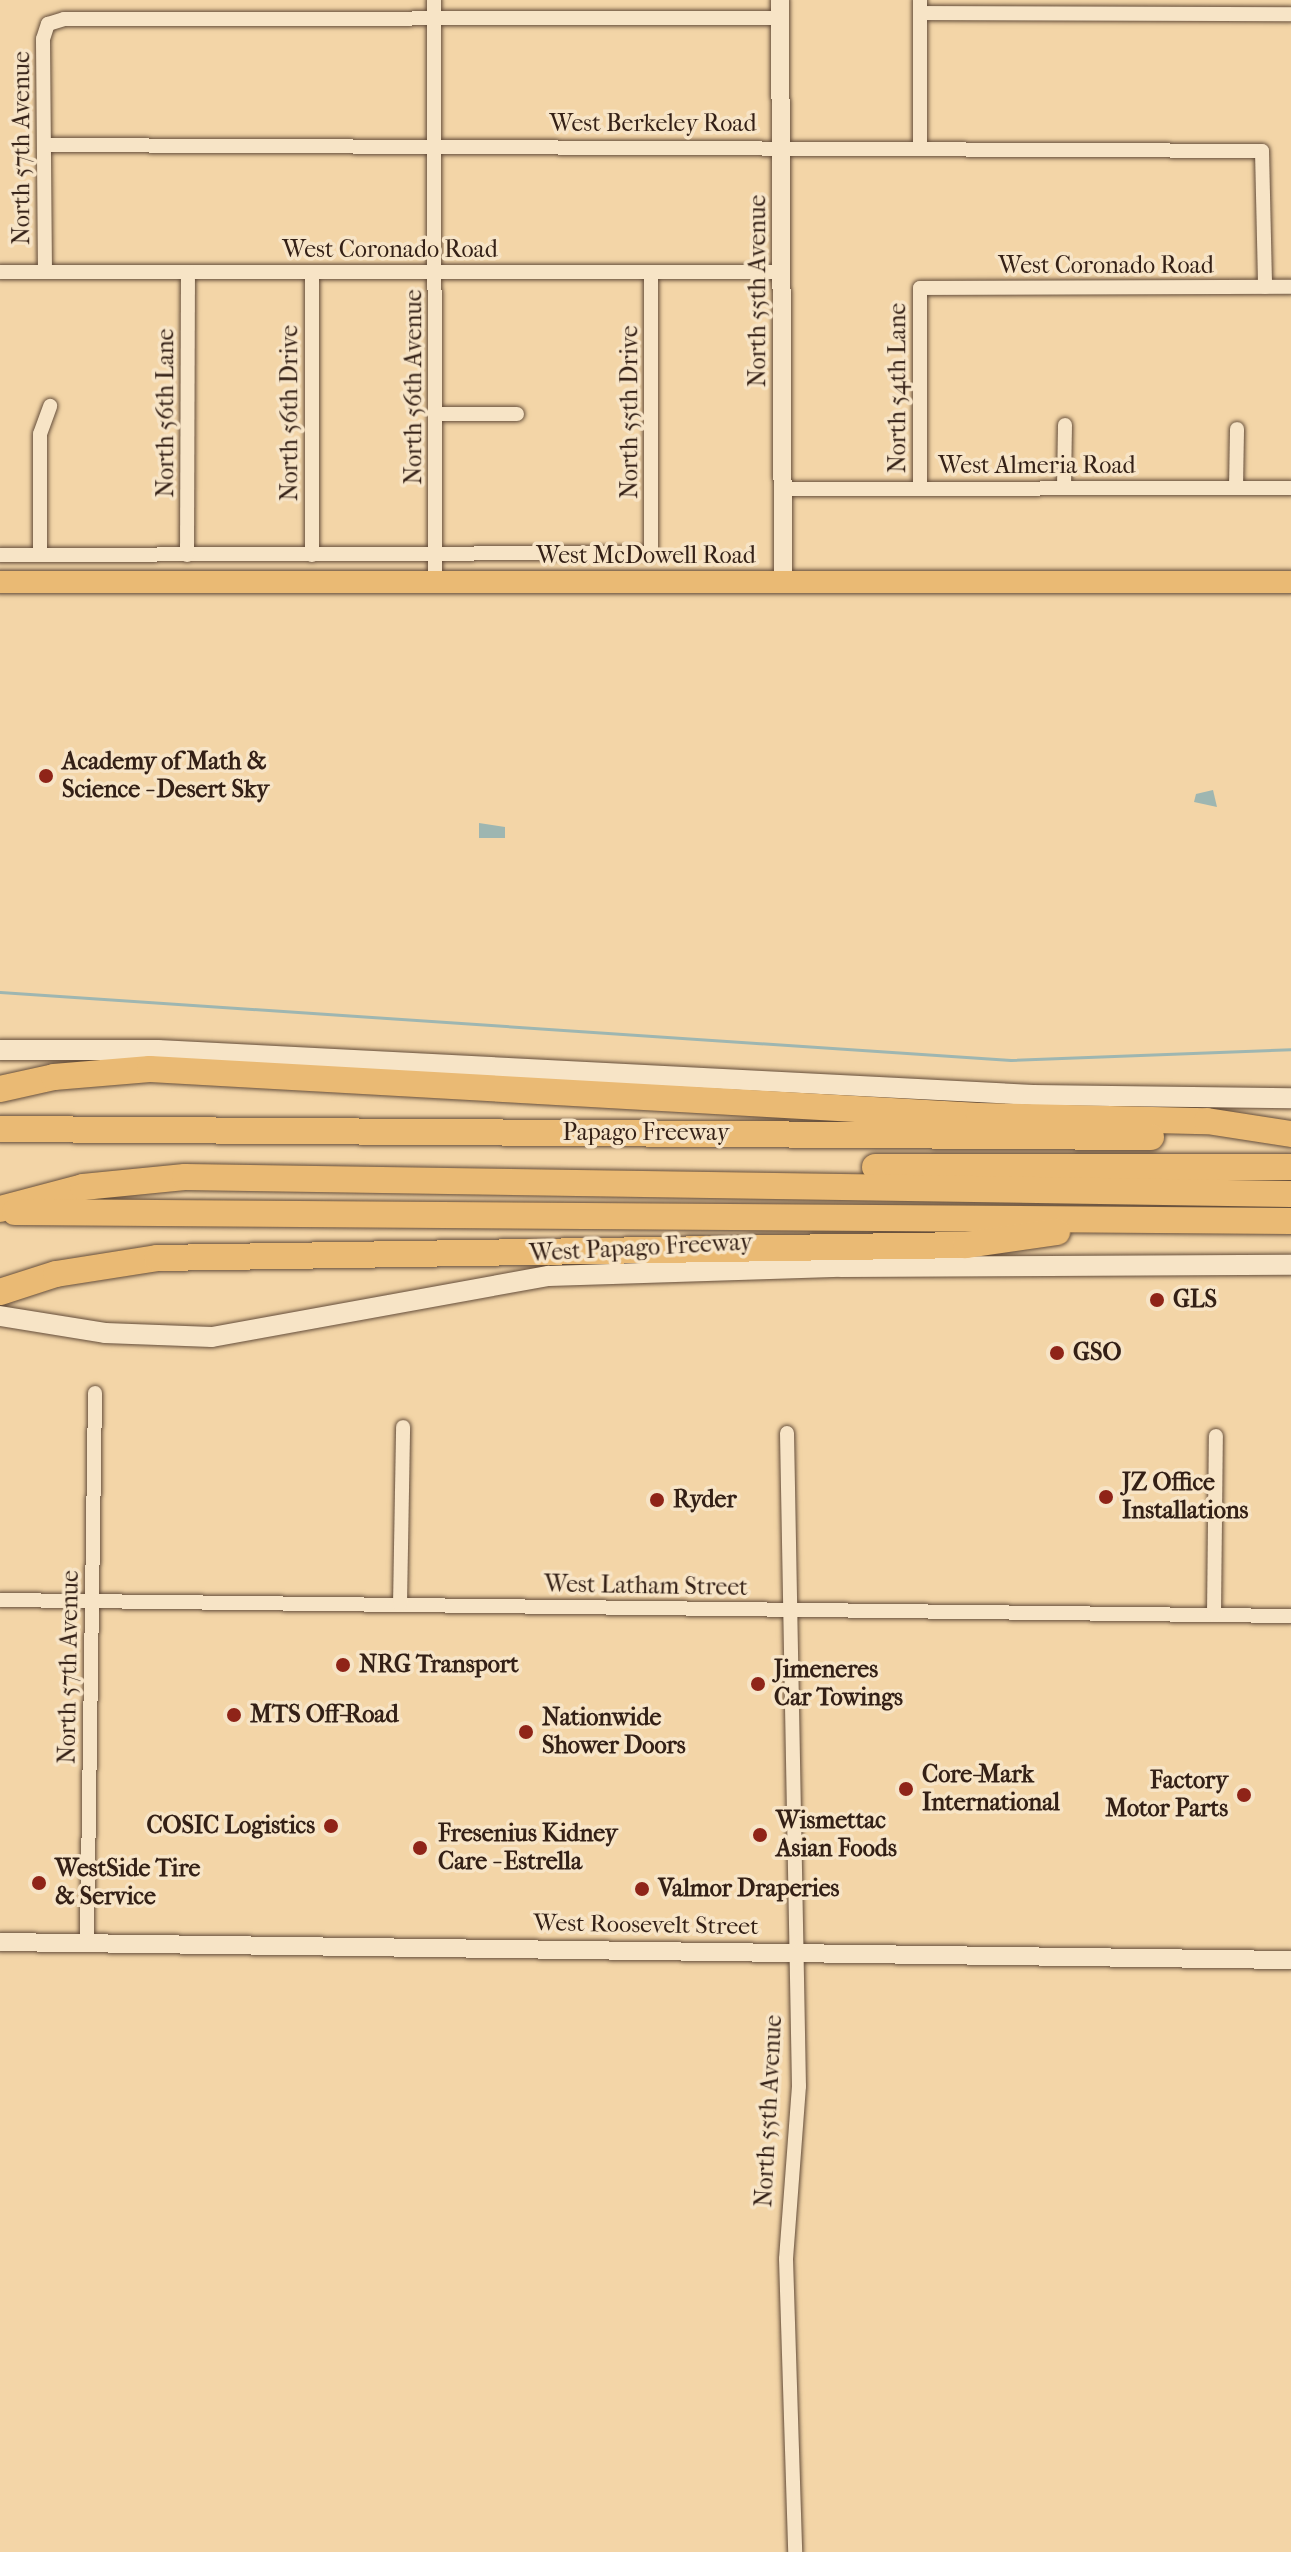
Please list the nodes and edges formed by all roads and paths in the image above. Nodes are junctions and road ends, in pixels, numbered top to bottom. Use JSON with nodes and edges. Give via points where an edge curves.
{"nodes":[{"id":1,"x":434,"y":0,"type":"edge"},
{"id":2,"x":920,"y":6,"type":"edge"},
{"id":3,"x":780,"y":9,"type":"edge"},
{"id":4,"x":1291,"y":14,"type":"edge"},
{"id":5,"x":434,"y":20,"type":"junction"},
{"id":6,"x":44,"y":145,"type":"junction"},
{"id":7,"x":782,"y":145,"type":"junction"},
{"id":8,"x":435,"y":147,"type":"junction"},
{"id":9,"x":920,"y":148,"type":"junction"},
{"id":10,"x":0,"y":272,"type":"edge"},
{"id":11,"x":45,"y":272,"type":"junction"},
{"id":12,"x":188,"y":272,"type":"junction"},
{"id":13,"x":312,"y":272,"type":"junction"},
{"id":14,"x":436,"y":272,"type":"junction"},
{"id":15,"x":651,"y":272,"type":"junction"},
{"id":16,"x":781,"y":272,"type":"junction"},
{"id":17,"x":1265,"y":287,"type":"junction"},
{"id":18,"x":1291,"y":287,"type":"edge"},
{"id":19,"x":920,"y":288,"type":"joint"},
{"id":20,"x":50,"y":406,"type":"dead end"},
{"id":21,"x":436,"y":414,"type":"junction"},
{"id":22,"x":517,"y":414,"type":"dead end"},
{"id":23,"x":1065,"y":425,"type":"dead end"},
{"id":24,"x":1237,"y":429,"type":"dead end"},
{"id":25,"x":1064,"y":488,"type":"junction"},
{"id":26,"x":1236,"y":488,"type":"junction"},
{"id":27,"x":1291,"y":488,"type":"edge"},
{"id":28,"x":783,"y":489,"type":"junction"},
{"id":29,"x":920,"y":489,"type":"junction"},
{"id":30,"x":651,"y":553,"type":"joint"},
{"id":31,"x":0,"y":555,"type":"edge"},
{"id":32,"x":40,"y":555,"type":"junction"},
{"id":33,"x":187,"y":555,"type":"junction"},
{"id":34,"x":312,"y":555,"type":"junction"},
{"id":35,"x":435,"y":555,"type":"junction"},
{"id":36,"x":0,"y":582,"type":"edge"},
{"id":37,"x":435,"y":582,"type":"junction"},
{"id":38,"x":783,"y":582,"type":"junction"},
{"id":39,"x":1291,"y":582,"type":"edge"},
{"id":40,"x":0,"y":1050,"type":"edge"},
{"id":41,"x":0,"y":1089,"type":"edge"},
{"id":42,"x":1291,"y":1098,"type":"edge"},
{"id":43,"x":0,"y":1121,"type":"edge"},
{"id":44,"x":0,"y":1129,"type":"edge"},
{"id":45,"x":208,"y":1129,"type":"junction"},
{"id":46,"x":1291,"y":1136,"type":"edge"},
{"id":47,"x":1291,"y":1167,"type":"edge"},
{"id":48,"x":200,"y":1172,"type":"junction"},
{"id":49,"x":1291,"y":1194,"type":"edge"},
{"id":50,"x":0,"y":1196,"type":"edge"},
{"id":51,"x":0,"y":1210,"type":"edge"},
{"id":52,"x":1148,"y":1220,"type":"junction"},
{"id":53,"x":1291,"y":1221,"type":"edge"},
{"id":54,"x":1291,"y":1265,"type":"edge"},
{"id":55,"x":5,"y":1290,"type":"edge"},
{"id":56,"x":0,"y":1316,"type":"edge"},
{"id":57,"x":95,"y":1393,"type":"dead end"},
{"id":58,"x":403,"y":1427,"type":"dead end"},
{"id":59,"x":787,"y":1433,"type":"dead end"},
{"id":60,"x":1216,"y":1436,"type":"dead end"},
{"id":61,"x":0,"y":1600,"type":"edge"},
{"id":62,"x":92,"y":1601,"type":"junction"},
{"id":63,"x":400,"y":1605,"type":"junction"},
{"id":64,"x":790,"y":1610,"type":"junction"},
{"id":65,"x":1214,"y":1615,"type":"junction"},
{"id":66,"x":1291,"y":1616,"type":"edge"},
{"id":67,"x":87,"y":1941,"type":"junction"},
{"id":68,"x":0,"y":1942,"type":"edge"},
{"id":69,"x":798,"y":1952,"type":"junction"},
{"id":70,"x":1291,"y":1960,"type":"edge"},
{"id":71,"x":795,"y":2552,"type":"edge"}],
"edges":[{"from":1,"to":5,"type":"street","name":"North 56th Avenue"},
{"from":2,"to":4,"type":"street"},
{"from":2,"to":9,"type":"street"},
{"from":3,"to":5,"type":"street"},
{"from":3,"to":7,"type":"street","name":"North 55th Avenue"},
{"from":5,"to":6,"type":"street","name":"North 57th Avenue","via":[[64,19],[48,24]]},
{"from":5,"to":8,"type":"street","name":"North 56th Avenue"},
{"from":6,"to":8,"type":"street","name":"West Berkeley Road"},
{"from":6,"to":11,"type":"street","name":"North 57th Avenue"},
{"from":7,"to":8,"type":"street","name":"West Berkeley Road"},
{"from":7,"to":9,"type":"street","name":"West Berkeley Road"},
{"from":7,"to":16,"type":"street","name":"North 55th Avenue"},
{"from":8,"to":14,"type":"street","name":"North 56th Avenue"},
{"from":9,"to":17,"type":"street","name":"West Berkeley Road","via":[[1262,151]]},
{"from":10,"to":11,"type":"street","name":"West Coronado Road"},
{"from":11,"to":12,"type":"street","name":"West Coronado Road"},
{"from":12,"to":13,"type":"street","name":"West Coronado Road"},
{"from":12,"to":33,"type":"street","name":"North 56th Lane"},
{"from":13,"to":14,"type":"street","name":"West Coronado Road"},
{"from":13,"to":34,"type":"street","name":"North 56th Drive"},
{"from":14,"to":15,"type":"street","name":"West Coronado Road"},
{"from":14,"to":21,"type":"street","name":"North 56th Avenue"},
{"from":15,"to":16,"type":"street","name":"West Coronado Road"},
{"from":15,"to":30,"type":"street","name":"North 55th Drive"},
{"from":16,"to":28,"type":"street","name":"North 55th Avenue"},
{"from":17,"to":18,"type":"street","name":"West Coronado Road"},
{"from":17,"to":19,"type":"street","name":"West Coronado Road"},
{"from":19,"to":29,"type":"street","name":"North 54th Lane"},
{"from":20,"to":32,"type":"street","via":[[40,434]]},
{"from":21,"to":22,"type":"street"},
{"from":21,"to":35,"type":"street","name":"North 56th Avenue"},
{"from":23,"to":25,"type":"street"},
{"from":24,"to":26,"type":"street"},
{"from":25,"to":26,"type":"street","name":"West Almeria Road"},
{"from":25,"to":29,"type":"street","name":"West Almeria Road"},
{"from":26,"to":27,"type":"street","name":"West Almeria Road"},
{"from":28,"to":29,"type":"street","name":"West Almeria Road"},
{"from":28,"to":38,"type":"street","name":"North 55th Avenue"},
{"from":30,"to":35,"type":"street","name":"West McDowell Road"},
{"from":31,"to":32,"type":"street","name":"West McDowell Road"},
{"from":32,"to":33,"type":"street","name":"West McDowell Road"},
{"from":33,"to":34,"type":"street","name":"West McDowell Road"},
{"from":34,"to":35,"type":"street","name":"West McDowell Road"},
{"from":35,"to":37,"type":"street","name":"North 56th Avenue"},
{"from":36,"to":37,"type":"main road","name":"West McDowell Road"},
{"from":37,"to":38,"type":"main road","name":"West McDowell Road"},
{"from":38,"to":39,"type":"main road","name":"West McDowell Road"},
{"from":40,"to":42,"type":"main road","via":[[174,1051],[1033,1095]]},
{"from":41,"to":46,"type":"highway","via":[[92,1072],[179,1070],[979,1116],[1207,1121]]},
{"from":43,"to":45,"type":"highway"},
{"from":44,"to":45,"type":"highway","name":"Papago Freeway"},
{"from":45,"to":46,"type":"highway","name":"Papago Freeway"},
{"from":47,"to":48,"type":"highway"},
{"from":48,"to":49,"type":"highway"},
{"from":48,"to":50,"type":"highway","via":[[81,1174]]},
{"from":48,"to":51,"type":"highway","via":[[121,1181]]},
{"from":51,"to":52,"type":"highway"},
{"from":52,"to":53,"type":"highway"},
{"from":52,"to":55,"type":"highway","via":[[966,1245],[157,1258],[71,1270]]},
{"from":54,"to":56,"type":"main road","name":"West Papago Freeway","via":[[810,1267],[563,1275],[212,1337],[105,1333]]},
{"from":57,"to":62,"type":"street","name":"North 57th Avenue"},
{"from":58,"to":63,"type":"street"},
{"from":59,"to":64,"type":"street","name":"North 55th Avenue"},
{"from":60,"to":65,"type":"street"},
{"from":61,"to":62,"type":"street","name":"West Latham Street"},
{"from":62,"to":63,"type":"street","name":"West Latham Street"},
{"from":62,"to":67,"type":"street","name":"North 57th Avenue"},
{"from":63,"to":64,"type":"street","name":"West Latham Street"},
{"from":64,"to":65,"type":"street","name":"West Latham Street"},
{"from":64,"to":69,"type":"street","name":"North 55th Avenue"},
{"from":65,"to":66,"type":"street","name":"West Latham Street"},
{"from":67,"to":68,"type":"street","name":"West Roosevelt Street"},
{"from":67,"to":69,"type":"street","name":"West Roosevelt Street"},
{"from":69,"to":70,"type":"street","name":"West Roosevelt Street"},
{"from":69,"to":71,"type":"street","name":"North 55th Avenue","via":[[799,2086],[786,2259]]}]}
